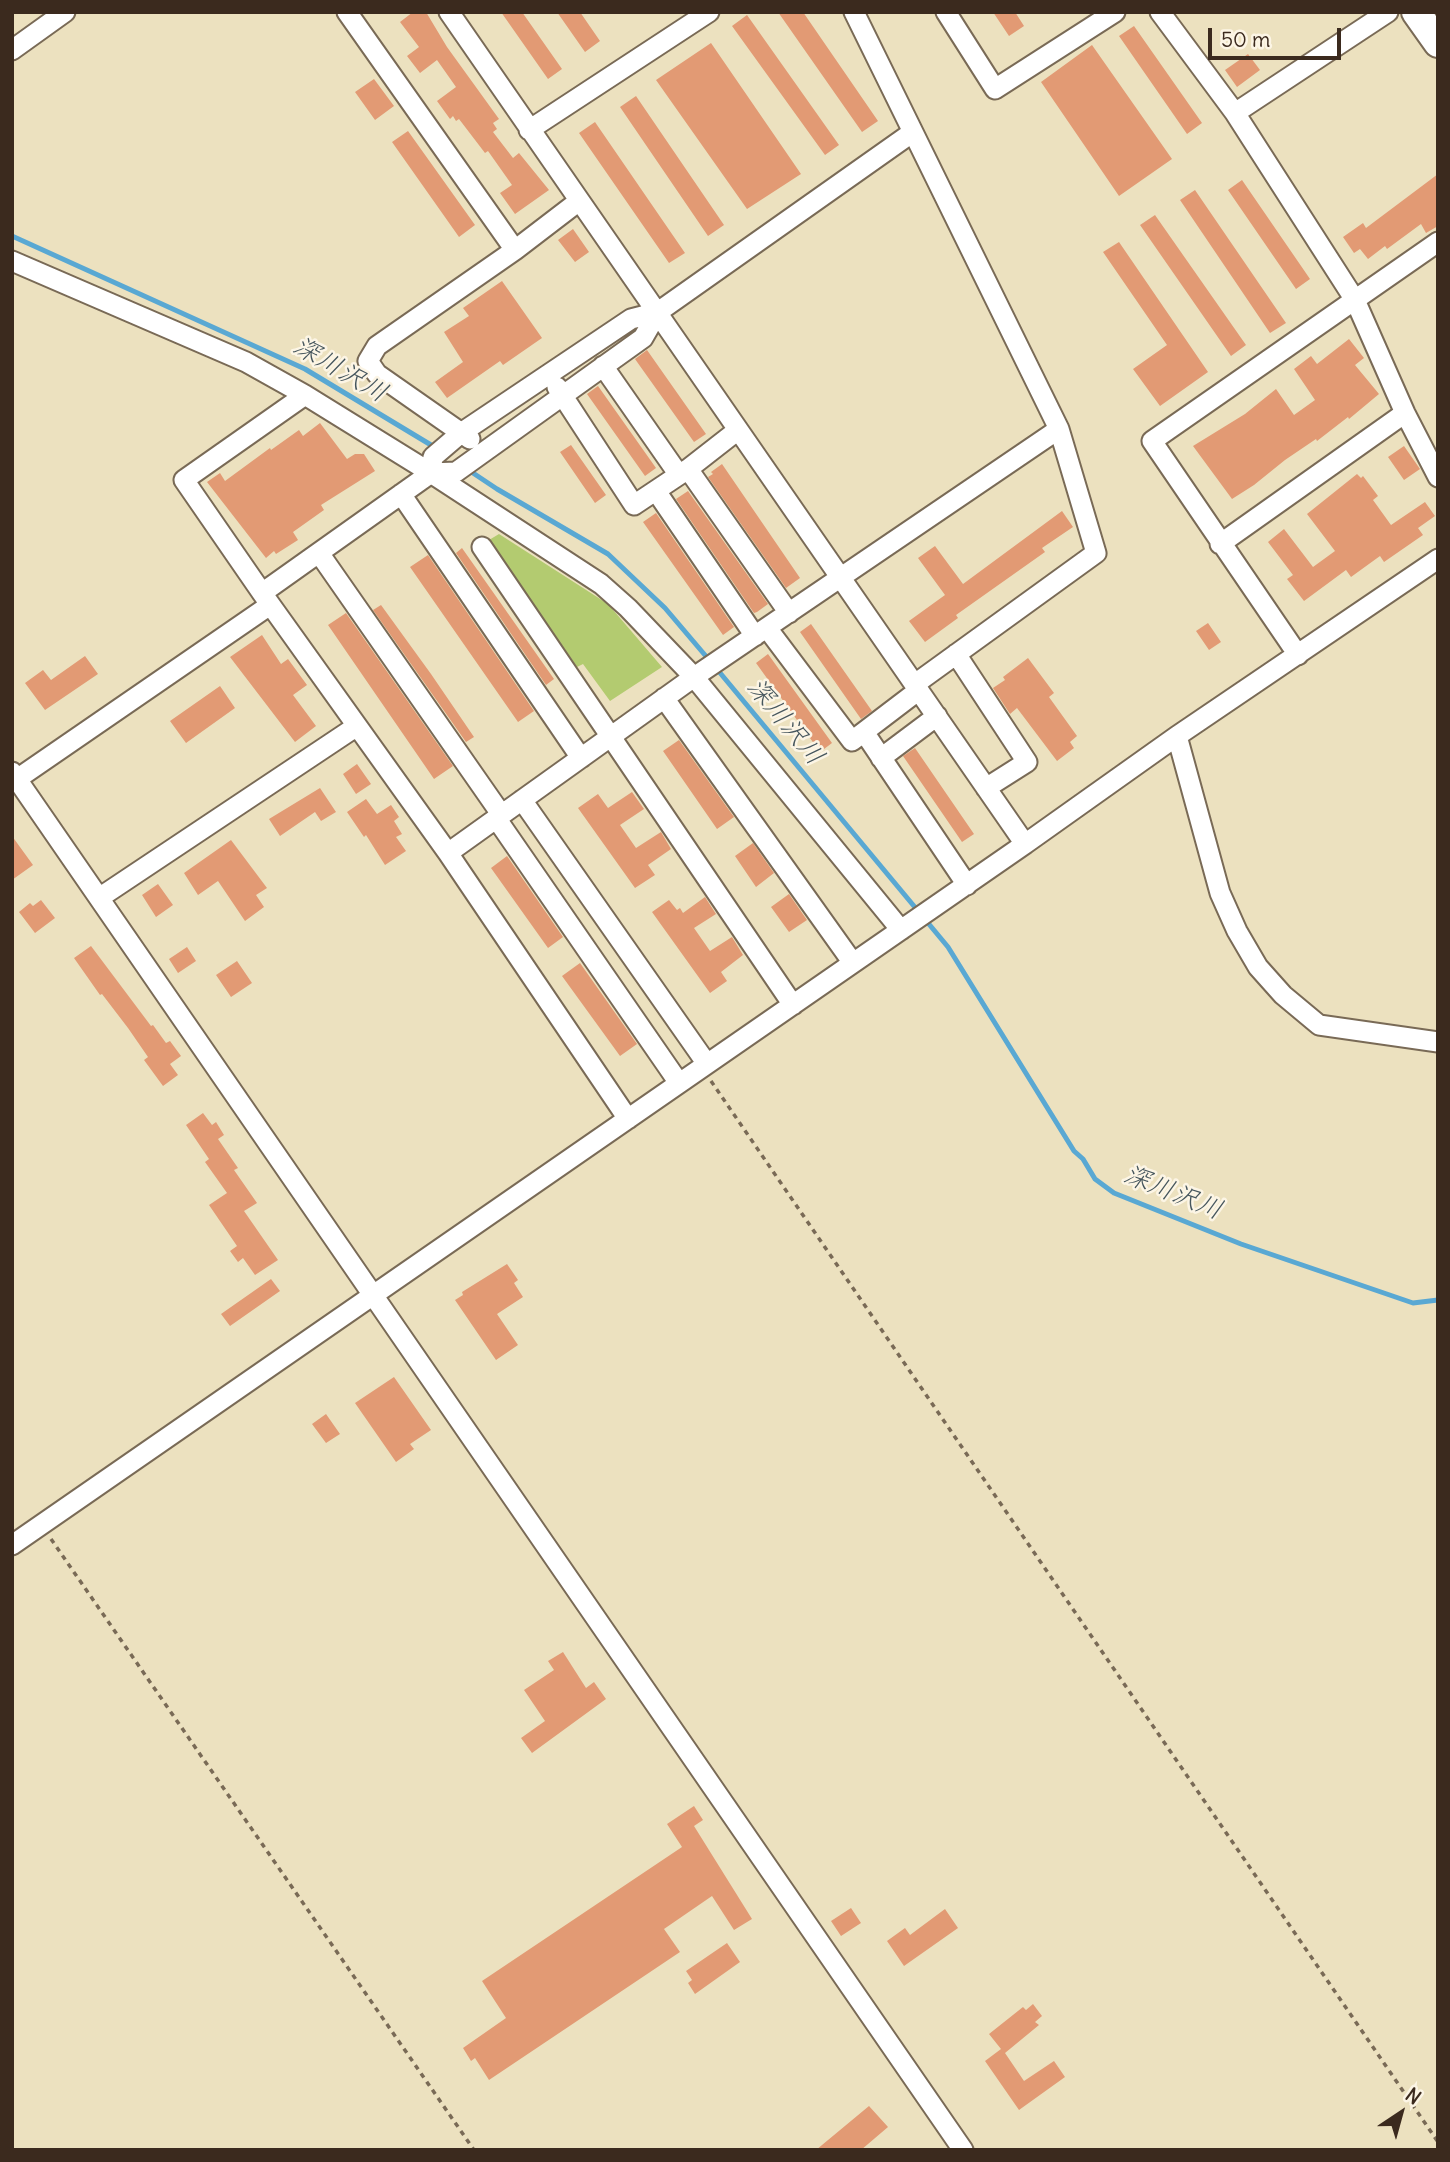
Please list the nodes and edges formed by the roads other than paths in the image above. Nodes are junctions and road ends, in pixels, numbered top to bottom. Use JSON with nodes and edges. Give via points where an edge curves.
{"nodes":[{"id":1,"x":65,"y":12,"type":"edge"},
{"id":2,"x":347,"y":12,"type":"edge"},
{"id":3,"x":449,"y":12,"type":"edge"},
{"id":4,"x":709,"y":12,"type":"edge"},
{"id":5,"x":854,"y":12,"type":"edge"},
{"id":6,"x":946,"y":12,"type":"edge"},
{"id":7,"x":1115,"y":12,"type":"edge"},
{"id":8,"x":1160,"y":12,"type":"edge"},
{"id":9,"x":1388,"y":12,"type":"edge"},
{"id":10,"x":1416,"y":12,"type":"edge"},
{"id":11,"x":1438,"y":43,"type":"edge"},
{"id":12,"x":12,"y":50,"type":"edge"},
{"id":13,"x":1235,"y":113,"type":"junction"},
{"id":14,"x":529,"y":130,"type":"junction"},
{"id":15,"x":912,"y":132,"type":"junction"},
{"id":16,"x":579,"y":201,"type":"junction"},
{"id":17,"x":1438,"y":242,"type":"edge"},
{"id":18,"x":515,"y":250,"type":"junction"},
{"id":19,"x":12,"y":261,"type":"edge"},
{"id":20,"x":1355,"y":300,"type":"junction"},
{"id":21,"x":658,"y":312,"type":"junction"},
{"id":22,"x":603,"y":366,"type":"junction"},
{"id":23,"x":549,"y":374,"type":"junction"},
{"id":24,"x":304,"y":395,"type":"junction"},
{"id":25,"x":562,"y":396,"type":"junction"},
{"id":26,"x":1405,"y":413,"type":"junction"},
{"id":27,"x":1059,"y":429,"type":"junction"},
{"id":28,"x":737,"y":430,"type":"junction"},
{"id":29,"x":443,"y":452,"type":"junction"},
{"id":30,"x":470,"y":461,"type":"junction"},
{"id":31,"x":684,"y":472,"type":"junction"},
{"id":32,"x":1438,"y":477,"type":"edge"},
{"id":33,"x":656,"y":491,"type":"junction"},
{"id":34,"x":401,"y":494,"type":"junction"},
{"id":35,"x":1220,"y":544,"type":"junction"},
{"id":36,"x":482,"y":547,"type":"dead end"},
{"id":37,"x":319,"y":553,"type":"junction"},
{"id":38,"x":1438,"y":559,"type":"edge"},
{"id":39,"x":839,"y":576,"type":"junction"},
{"id":40,"x":266,"y":599,"type":"junction"},
{"id":41,"x":789,"y":613,"type":"junction"},
{"id":42,"x":761,"y":632,"type":"junction"},
{"id":43,"x":956,"y":654,"type":"junction"},
{"id":44,"x":1298,"y":655,"type":"junction"},
{"id":45,"x":706,"y":668,"type":"junction"},
{"id":46,"x":917,"y":687,"type":"junction"},
{"id":47,"x":664,"y":698,"type":"junction"},
{"id":48,"x":937,"y":716,"type":"junction"},
{"id":49,"x":357,"y":726,"type":"junction"},
{"id":50,"x":864,"y":732,"type":"junction"},
{"id":51,"x":1177,"y":736,"type":"junction"},
{"id":52,"x":609,"y":737,"type":"junction"},
{"id":53,"x":581,"y":758,"type":"junction"},
{"id":54,"x":881,"y":758,"type":"junction"},
{"id":55,"x":15,"y":775,"type":"edge"},
{"id":56,"x":986,"y":788,"type":"junction"},
{"id":57,"x":522,"y":800,"type":"junction"},
{"id":58,"x":499,"y":816,"type":"junction"},
{"id":59,"x":1025,"y":844,"type":"junction"},
{"id":60,"x":448,"y":853,"type":"junction"},
{"id":61,"x":967,"y":885,"type":"junction"},
{"id":62,"x":99,"y":898,"type":"junction"},
{"id":63,"x":907,"y":925,"type":"junction"},
{"id":64,"x":853,"y":963,"type":"junction"},
{"id":65,"x":793,"y":1005,"type":"junction"},
{"id":66,"x":1438,"y":1042,"type":"edge"},
{"id":67,"x":705,"y":1066,"type":"junction"},
{"id":68,"x":679,"y":1083,"type":"junction"},
{"id":69,"x":628,"y":1119,"type":"junction"},
{"id":70,"x":373,"y":1297,"type":"junction"},
{"id":71,"x":12,"y":1545,"type":"edge"},
{"id":72,"x":963,"y":2150,"type":"edge"}],
"edges":[{"from":1,"to":12,"type":"street"},
{"from":2,"to":18,"type":"street"},
{"from":3,"to":14,"type":"street"},
{"from":4,"to":14,"type":"street"},
{"from":5,"to":15,"type":"street"},
{"from":6,"to":7,"type":"street","via":[[995,89]]},
{"from":8,"to":13,"type":"street"},
{"from":9,"to":13,"type":"street"},
{"from":10,"to":11,"type":"highway"},
{"from":13,"to":20,"type":"street"},
{"from":14,"to":16,"type":"street"},
{"from":15,"to":21,"type":"street"},
{"from":15,"to":27,"type":"street"},
{"from":16,"to":18,"type":"street"},
{"from":16,"to":21,"type":"street"},
{"from":17,"to":20,"type":"street"},
{"from":18,"to":29,"type":"street","via":[[377,346],[368,361]]},
{"from":19,"to":24,"type":"street","via":[[246,362]]},
{"from":20,"to":26,"type":"street"},
{"from":20,"to":35,"type":"street","via":[[1152,441]]},
{"from":21,"to":22,"type":"street","via":[[643,338]]},
{"from":21,"to":23,"type":"street","via":[[631,319]]},
{"from":21,"to":28,"type":"street"},
{"from":22,"to":25,"type":"street"},
{"from":22,"to":31,"type":"street"},
{"from":23,"to":25,"type":"street"},
{"from":23,"to":29,"type":"street"},
{"from":24,"to":29,"type":"street"},
{"from":24,"to":40,"type":"street","via":[[184,480]]},
{"from":25,"to":30,"type":"street"},
{"from":25,"to":33,"type":"street","via":[[634,505]]},
{"from":26,"to":32,"type":"street"},
{"from":26,"to":35,"type":"street"},
{"from":27,"to":39,"type":"street"},
{"from":27,"to":43,"type":"street","via":[[1096,553]]},
{"from":28,"to":31,"type":"street"},
{"from":28,"to":39,"type":"street"},
{"from":29,"to":30,"type":"street"},
{"from":29,"to":30,"type":"street"},
{"from":29,"to":34,"type":"street"},
{"from":29,"to":45,"type":"street"},
{"from":31,"to":33,"type":"street"},
{"from":31,"to":41,"type":"street"},
{"from":33,"to":42,"type":"street"},
{"from":34,"to":37,"type":"street"},
{"from":34,"to":53,"type":"street"},
{"from":35,"to":44,"type":"street"},
{"from":36,"to":52,"type":"street"},
{"from":37,"to":40,"type":"street"},
{"from":37,"to":58,"type":"street"},
{"from":38,"to":44,"type":"street"},
{"from":39,"to":41,"type":"street"},
{"from":39,"to":46,"type":"street"},
{"from":40,"to":49,"type":"street"},
{"from":40,"to":55,"type":"street"},
{"from":41,"to":42,"type":"street"},
{"from":42,"to":45,"type":"street"},
{"from":42,"to":50,"type":"street","via":[[852,741]]},
{"from":43,"to":46,"type":"street"},
{"from":43,"to":56,"type":"street","via":[[1027,762]]},
{"from":44,"to":51,"type":"street"},
{"from":45,"to":47,"type":"street"},
{"from":45,"to":63,"type":"street"},
{"from":46,"to":48,"type":"street"},
{"from":46,"to":50,"type":"street"},
{"from":47,"to":52,"type":"street"},
{"from":47,"to":64,"type":"street"},
{"from":48,"to":54,"type":"street"},
{"from":48,"to":56,"type":"street"},
{"from":49,"to":60,"type":"street"},
{"from":49,"to":62,"type":"street"},
{"from":50,"to":54,"type":"street"},
{"from":51,"to":59,"type":"street"},
{"from":51,"to":66,"type":"street","via":[[1220,893],[1258,967],[1319,1025]]},
{"from":52,"to":53,"type":"street"},
{"from":52,"to":65,"type":"street"},
{"from":53,"to":57,"type":"street"},
{"from":54,"to":61,"type":"street"},
{"from":55,"to":62,"type":"street"},
{"from":56,"to":59,"type":"street"},
{"from":57,"to":58,"type":"street"},
{"from":57,"to":67,"type":"street"},
{"from":58,"to":60,"type":"street"},
{"from":58,"to":68,"type":"street"},
{"from":59,"to":61,"type":"street"},
{"from":60,"to":69,"type":"street"},
{"from":61,"to":63,"type":"street"},
{"from":62,"to":70,"type":"street"},
{"from":63,"to":64,"type":"street"},
{"from":64,"to":65,"type":"street"},
{"from":65,"to":67,"type":"street"},
{"from":67,"to":68,"type":"street"},
{"from":68,"to":69,"type":"street"},
{"from":69,"to":70,"type":"street"},
{"from":70,"to":71,"type":"street"},
{"from":70,"to":72,"type":"street"}]}
